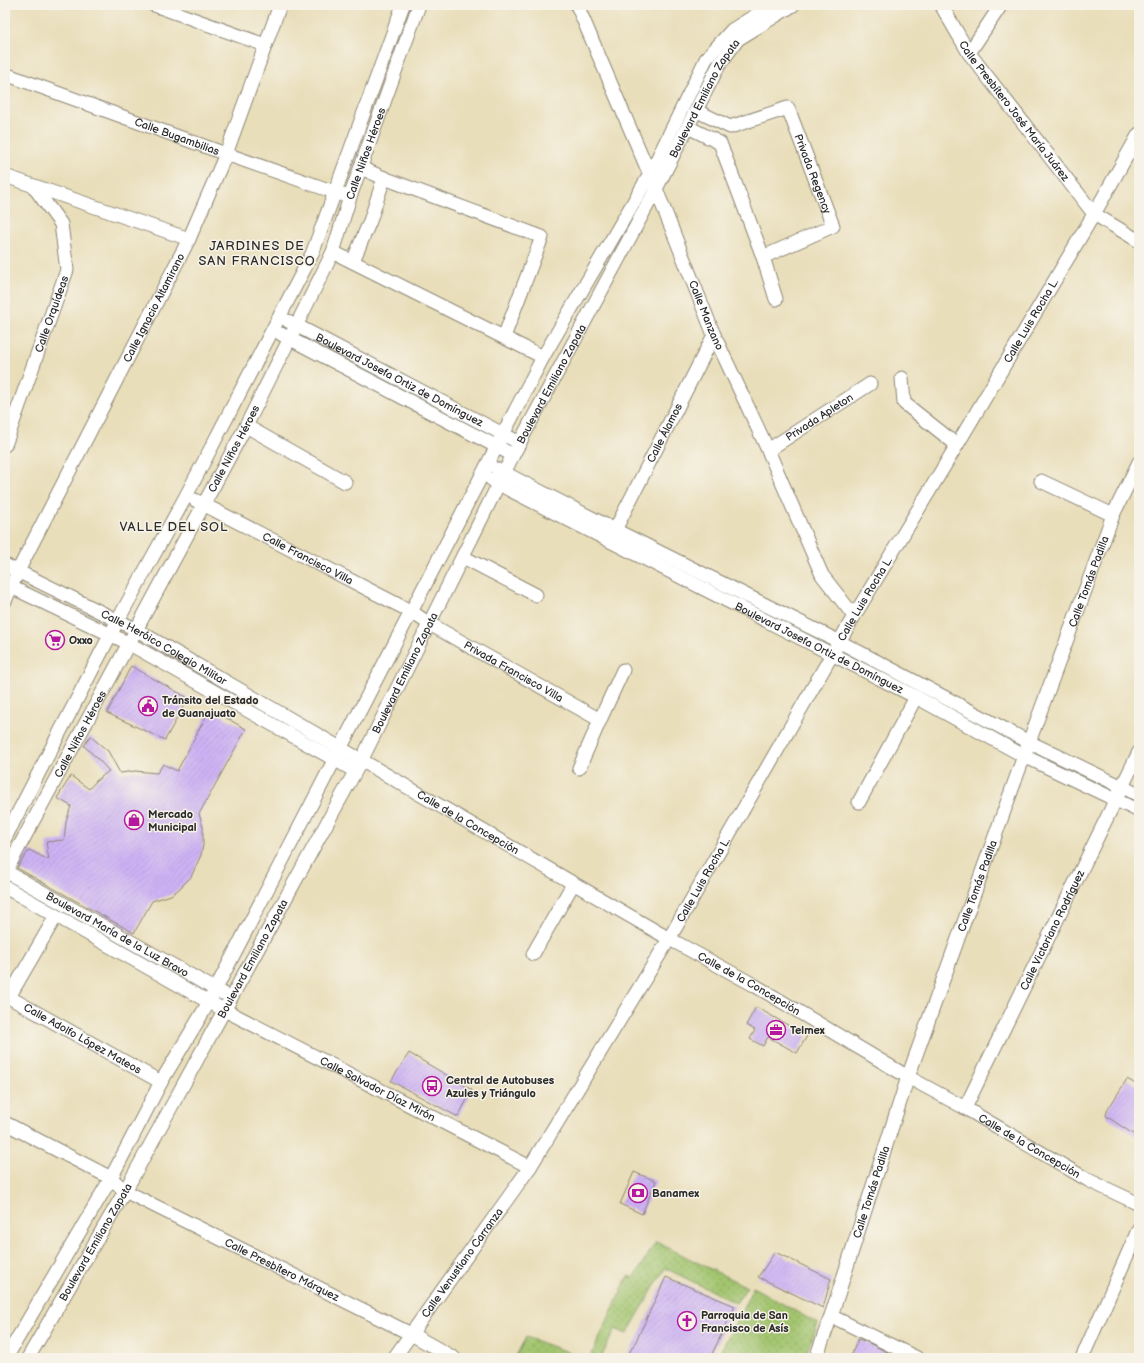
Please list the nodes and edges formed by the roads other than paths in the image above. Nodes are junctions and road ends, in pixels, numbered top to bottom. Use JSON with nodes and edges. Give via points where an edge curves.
{"nodes":[{"id":1,"x":154,"y":5,"type":"edge"},
{"id":2,"x":280,"y":5,"type":"edge"},
{"id":3,"x":403,"y":5,"type":"edge"},
{"id":4,"x":419,"y":5,"type":"edge"},
{"id":5,"x":576,"y":5,"type":"edge"},
{"id":6,"x":772,"y":5,"type":"edge"},
{"id":7,"x":794,"y":5,"type":"edge"},
{"id":8,"x":941,"y":5,"type":"edge"},
{"id":9,"x":1001,"y":5,"type":"edge"},
{"id":10,"x":266,"y":45,"type":"junction"},
{"id":11,"x":969,"y":53,"type":"junction"},
{"id":12,"x":5,"y":74,"type":"edge"},
{"id":13,"x":697,"y":111,"type":"junction"},
{"id":14,"x":688,"y":127,"type":"junction"},
{"id":15,"x":730,"y":127,"type":"junction"},
{"id":16,"x":1139,"y":134,"type":"edge"},
{"id":17,"x":720,"y":143,"type":"junction"},
{"id":18,"x":226,"y":154,"type":"junction"},
{"id":19,"x":361,"y":168,"type":"junction"},
{"id":20,"x":650,"y":174,"type":"junction"},
{"id":21,"x":5,"y":176,"type":"edge"},
{"id":22,"x":384,"y":178,"type":"junction"},
{"id":23,"x":34,"y":187,"type":"junction"},
{"id":24,"x":656,"y":189,"type":"junction"},
{"id":25,"x":336,"y":192,"type":"junction"},
{"id":26,"x":350,"y":197,"type":"junction"},
{"id":27,"x":1094,"y":214,"type":"junction"},
{"id":28,"x":189,"y":240,"type":"junction"},
{"id":29,"x":1139,"y":241,"type":"edge"},
{"id":30,"x":334,"y":252,"type":"junction"},
{"id":31,"x":763,"y":257,"type":"junction"},
{"id":32,"x":353,"y":261,"type":"junction"},
{"id":33,"x":776,"y":299,"type":"dead end"},
{"id":34,"x":279,"y":316,"type":"junction"},
{"id":35,"x":296,"y":326,"type":"junction"},
{"id":36,"x":273,"y":329,"type":"junction"},
{"id":37,"x":714,"y":335,"type":"junction"},
{"id":38,"x":504,"y":337,"type":"junction"},
{"id":39,"x":289,"y":338,"type":"junction"},
{"id":40,"x":543,"y":357,"type":"junction"},
{"id":41,"x":902,"y":378,"type":"dead end"},
{"id":42,"x":870,"y":384,"type":"dead end"},
{"id":43,"x":246,"y":426,"type":"junction"},
{"id":44,"x":503,"y":434,"type":"junction"},
{"id":45,"x":520,"y":443,"type":"junction"},
{"id":46,"x":5,"y":445,"type":"edge"},
{"id":47,"x":957,"y":445,"type":"junction"},
{"id":48,"x":497,"y":446,"type":"junction"},
{"id":49,"x":768,"y":450,"type":"junction"},
{"id":50,"x":513,"y":455,"type":"junction"},
{"id":51,"x":1139,"y":462,"type":"edge"},
{"id":52,"x":485,"y":469,"type":"junction"},
{"id":53,"x":502,"y":478,"type":"junction"},
{"id":54,"x":1041,"y":481,"type":"dead end"},
{"id":55,"x":345,"y":482,"type":"dead end"},
{"id":56,"x":186,"y":496,"type":"junction"},
{"id":57,"x":204,"y":503,"type":"junction"},
{"id":58,"x":1113,"y":515,"type":"junction"},
{"id":59,"x":615,"y":530,"type":"junction"},
{"id":60,"x":462,"y":557,"type":"junction"},
{"id":61,"x":5,"y":565,"type":"edge"},
{"id":62,"x":18,"y":571,"type":"junction"},
{"id":63,"x":8,"y":586,"type":"edge"},
{"id":64,"x":536,"y":595,"type":"dead end"},
{"id":65,"x":5,"y":601,"type":"edge"},
{"id":66,"x":412,"y":612,"type":"junction"},
{"id":67,"x":854,"y":616,"type":"junction"},
{"id":68,"x":118,"y":620,"type":"junction"},
{"id":69,"x":428,"y":623,"type":"junction"},
{"id":70,"x":135,"y":629,"type":"junction"},
{"id":71,"x":111,"y":634,"type":"junction"},
{"id":72,"x":840,"y":642,"type":"junction"},
{"id":73,"x":128,"y":643,"type":"junction"},
{"id":74,"x":833,"y":654,"type":"junction"},
{"id":75,"x":623,"y":670,"type":"dead end"},
{"id":76,"x":916,"y":697,"type":"junction"},
{"id":77,"x":600,"y":720,"type":"junction"},
{"id":78,"x":1029,"y":742,"type":"junction"},
{"id":79,"x":1139,"y":752,"type":"edge"},
{"id":80,"x":338,"y":754,"type":"junction"},
{"id":81,"x":1024,"y":756,"type":"junction"},
{"id":82,"x":358,"y":766,"type":"junction"},
{"id":83,"x":580,"y":768,"type":"dead end"},
{"id":84,"x":1122,"y":786,"type":"junction"},
{"id":85,"x":1139,"y":795,"type":"edge"},
{"id":86,"x":1115,"y":800,"type":"junction"},
{"id":87,"x":859,"y":802,"type":"dead end"},
{"id":88,"x":1139,"y":811,"type":"edge"},
{"id":89,"x":5,"y":838,"type":"edge"},
{"id":90,"x":5,"y":872,"type":"edge"},
{"id":91,"x":573,"y":884,"type":"junction"},
{"id":92,"x":5,"y":887,"type":"edge"},
{"id":93,"x":56,"y":916,"type":"junction"},
{"id":94,"x":669,"y":939,"type":"junction"},
{"id":95,"x":533,"y":954,"type":"dead end"},
{"id":96,"x":216,"y":989,"type":"junction"},
{"id":97,"x":7,"y":996,"type":"edge"},
{"id":98,"x":209,"y":1002,"type":"junction"},
{"id":99,"x":228,"y":1004,"type":"junction"},
{"id":100,"x":908,"y":1077,"type":"junction"},
{"id":101,"x":161,"y":1082,"type":"junction"},
{"id":102,"x":965,"y":1108,"type":"junction"},
{"id":103,"x":5,"y":1123,"type":"edge"},
{"id":104,"x":530,"y":1167,"type":"junction"},
{"id":105,"x":112,"y":1178,"type":"junction"},
{"id":106,"x":125,"y":1191,"type":"junction"},
{"id":107,"x":1139,"y":1204,"type":"edge"},
{"id":108,"x":1139,"y":1228,"type":"edge"},
{"id":109,"x":831,"y":1316,"type":"junction"},
{"id":110,"x":411,"y":1334,"type":"junction"},
{"id":111,"x":6,"y":1358,"type":"edge"},
{"id":112,"x":28,"y":1358,"type":"edge"},
{"id":113,"x":394,"y":1358,"type":"edge"},
{"id":114,"x":454,"y":1358,"type":"edge"},
{"id":115,"x":816,"y":1358,"type":"edge"},
{"id":116,"x":917,"y":1358,"type":"edge"},
{"id":117,"x":1082,"y":1358,"type":"edge"}],
"edges":[{"from":1,"to":10,"type":"street"},
{"from":2,"to":10,"type":"street","name":"Calle Ignacio Altamirano"},
{"from":3,"to":25,"type":"street","name":"Calle Niños Héroes"},
{"from":4,"to":19,"type":"street","name":"Calle Niños Héroes"},
{"from":5,"to":20,"type":"street","name":"Calle Manzano"},
{"from":6,"to":20,"type":"street","name":"Boulevard Emiliano Zapata","via":[[732,30],[706,59]]},
{"from":7,"to":13,"type":"street","name":"Boulevard Emiliano Zapata","via":[[738,39],[719,66]]},
{"from":8,"to":11,"type":"street","name":"Calle Presbítero José María Juárez"},
{"from":9,"to":11,"type":"street"},
{"from":10,"to":18,"type":"street","name":"Calle Ignacio Altamirano"},
{"from":11,"to":27,"type":"street","name":"Calle Presbítero José María Juárez"},
{"from":12,"to":18,"type":"street","name":"Calle Bugambilias"},
{"from":13,"to":14,"type":"street","name":"Boulevard Emiliano Zapata"},
{"from":13,"to":15,"type":"street"},
{"from":14,"to":17,"type":"street"},
{"from":14,"to":24,"type":"street","name":"Boulevard Emiliano Zapata"},
{"from":15,"to":17,"type":"street"},
{"from":15,"to":31,"type":"street","name":"Privada Regency","via":[[788,108],[833,226]]},
{"from":16,"to":27,"type":"street","name":"Calle Luis Rocha L."},
{"from":17,"to":31,"type":"street"},
{"from":18,"to":25,"type":"street","name":"Calle Bugambilias"},
{"from":18,"to":28,"type":"street","name":"Calle Ignacio Altamirano"},
{"from":19,"to":22,"type":"street"},
{"from":19,"to":26,"type":"street","name":"Calle Niños Héroes"},
{"from":20,"to":24,"type":"street","name":"Calle Manzano"},
{"from":20,"to":40,"type":"street","name":"Boulevard Emiliano Zapata"},
{"from":21,"to":23,"type":"street"},
{"from":22,"to":32,"type":"street"},
{"from":22,"to":38,"type":"street","via":[[542,236]]},
{"from":23,"to":28,"type":"street"},
{"from":23,"to":46,"type":"street","name":"Calle Orquídeas","via":[[61,224],[67,270]]},
{"from":24,"to":37,"type":"street","name":"Calle Manzano"},
{"from":24,"to":45,"type":"street","name":"Boulevard Emiliano Zapata"},
{"from":25,"to":26,"type":"street","name":"Calle Bugambilias"},
{"from":25,"to":34,"type":"street","name":"Calle Niños Héroes","via":[[312,254]]},
{"from":26,"to":30,"type":"street","name":"Calle Niños Héroes"},
{"from":27,"to":29,"type":"street"},
{"from":27,"to":47,"type":"street","name":"Calle Luis Rocha L."},
{"from":28,"to":62,"type":"street","name":"Calle Ignacio Altamirano"},
{"from":30,"to":32,"type":"street"},
{"from":30,"to":35,"type":"street","name":"Calle Niños Héroes"},
{"from":31,"to":33,"type":"street"},
{"from":32,"to":38,"type":"street"},
{"from":34,"to":35,"type":"street","name":"Boulevard Josefa Ortiz de Domínguez"},
{"from":34,"to":36,"type":"street","name":"Calle Niños Héroes"},
{"from":35,"to":39,"type":"street","name":"Calle Niños Héroes"},
{"from":35,"to":44,"type":"street","name":"Boulevard Josefa Ortiz de Domínguez"},
{"from":36,"to":39,"type":"street","name":"Boulevard Josefa Ortiz de Domínguez"},
{"from":36,"to":56,"type":"street","name":"Calle Niños Héroes"},
{"from":37,"to":49,"type":"street","name":"Calle Manzano"},
{"from":37,"to":59,"type":"street","name":"Calle Álamos"},
{"from":38,"to":40,"type":"street"},
{"from":39,"to":43,"type":"street","name":"Calle Niños Héroes"},
{"from":39,"to":48,"type":"street","name":"Boulevard Josefa Ortiz de Domínguez"},
{"from":40,"to":44,"type":"street","name":"Boulevard Emiliano Zapata"},
{"from":41,"to":47,"type":"street","via":[[904,402]]},
{"from":42,"to":49,"type":"street","name":"Privada Apleton"},
{"from":43,"to":55,"type":"street"},
{"from":43,"to":57,"type":"street","name":"Calle Niños Héroes"},
{"from":44,"to":45,"type":"street","name":"Boulevard Josefa Ortiz de Domínguez"},
{"from":44,"to":48,"type":"street","name":"Boulevard Emiliano Zapata"},
{"from":45,"to":50,"type":"street","name":"Boulevard Emiliano Zapata"},
{"from":47,"to":67,"type":"street","name":"Calle Luis Rocha L."},
{"from":48,"to":50,"type":"street","name":"Boulevard Josefa Ortiz de Domínguez"},
{"from":48,"to":52,"type":"street","name":"Boulevard Emiliano Zapata"},
{"from":49,"to":67,"type":"street","name":"Calle Manzano","via":[[822,575]]},
{"from":50,"to":53,"type":"street","name":"Boulevard Emiliano Zapata"},
{"from":51,"to":58,"type":"street","name":"Calle Tomás Padilla"},
{"from":52,"to":53,"type":"street"},
{"from":52,"to":66,"type":"street","name":"Boulevard Emiliano Zapata"},
{"from":53,"to":59,"type":"street","name":"Boulevard Josefa Ortiz de Domínguez"},
{"from":53,"to":60,"type":"street","name":"Boulevard Emiliano Zapata"},
{"from":53,"to":74,"type":"street","name":"Boulevard Josefa Ortiz de Domínguez","via":[[519,495]]},
{"from":54,"to":58,"type":"street"},
{"from":56,"to":57,"type":"street","name":"Calle Francisco Villa"},
{"from":56,"to":68,"type":"street","name":"Calle Niños Héroes"},
{"from":57,"to":66,"type":"street","name":"Calle Francisco Villa"},
{"from":57,"to":70,"type":"street","name":"Calle Niños Héroes"},
{"from":58,"to":78,"type":"street","name":"Calle Tomás Padilla"},
{"from":59,"to":72,"type":"street","name":"Boulevard Josefa Ortiz de Domínguez"},
{"from":60,"to":64,"type":"street"},
{"from":60,"to":69,"type":"street","name":"Boulevard Emiliano Zapata"},
{"from":61,"to":62,"type":"street","name":"Calle Heróico Colegio Militar"},
{"from":62,"to":63,"type":"street","name":"Calle Ignacio Altamirano"},
{"from":62,"to":68,"type":"street","name":"Calle Heróico Colegio Militar"},
{"from":63,"to":65,"type":"street","name":"Calle Ignacio Altamirano"},
{"from":63,"to":71,"type":"street","name":"Calle Heróico Colegio Militar"},
{"from":66,"to":69,"type":"street","name":"Calle Francisco Villa"},
{"from":66,"to":80,"type":"street","name":"Boulevard Emiliano Zapata"},
{"from":67,"to":72,"type":"street","name":"Calle Luis Rocha L."},
{"from":68,"to":70,"type":"street","name":"Calle Heróico Colegio Militar"},
{"from":68,"to":71,"type":"street","name":"Calle Niños Héroes"},
{"from":69,"to":77,"type":"street","name":"Privada Francisco Villa"},
{"from":69,"to":82,"type":"street","name":"Boulevard Emiliano Zapata"},
{"from":70,"to":73,"type":"street","name":"Calle Niños Héroes"},
{"from":70,"to":80,"type":"street","name":"Calle Heróico Colegio Militar"},
{"from":71,"to":73,"type":"street","name":"Calle Heróico Colegio Militar"},
{"from":71,"to":89,"type":"street","name":"Calle Niños Héroes"},
{"from":72,"to":74,"type":"street","name":"Calle Luis Rocha L."},
{"from":72,"to":78,"type":"street","name":"Boulevard Josefa Ortiz de Domínguez"},
{"from":73,"to":80,"type":"street","name":"Calle Heróico Colegio Militar"},
{"from":73,"to":90,"type":"street","name":"Calle Niños Héroes"},
{"from":74,"to":76,"type":"street","name":"Boulevard Josefa Ortiz de Domínguez"},
{"from":74,"to":94,"type":"street","name":"Calle Luis Rocha L."},
{"from":75,"to":77,"type":"street"},
{"from":76,"to":81,"type":"street","name":"Boulevard Josefa Ortiz de Domínguez"},
{"from":76,"to":87,"type":"street"},
{"from":77,"to":83,"type":"street"},
{"from":78,"to":81,"type":"street","name":"Calle Tomás Padilla"},
{"from":78,"to":84,"type":"street","name":"Boulevard Josefa Ortiz de Domínguez"},
{"from":79,"to":84,"type":"street","name":"Calle Victoriano Rodríguez"},
{"from":80,"to":82,"type":"street","name":"Calle Heróico Colegio Militar"},
{"from":80,"to":96,"type":"street","name":"Boulevard Emiliano Zapata"},
{"from":81,"to":86,"type":"street","name":"Boulevard Josefa Ortiz de Domínguez"},
{"from":81,"to":100,"type":"street","name":"Calle Tomás Padilla"},
{"from":82,"to":91,"type":"street","name":"Calle de la Concepción"},
{"from":82,"to":99,"type":"street","name":"Boulevard Emiliano Zapata"},
{"from":84,"to":85,"type":"street","name":"Boulevard Josefa Ortiz de Domínguez"},
{"from":84,"to":86,"type":"street","name":"Calle Victoriano Rodríguez"},
{"from":86,"to":88,"type":"street","name":"Boulevard Josefa Ortiz de Domínguez"},
{"from":86,"to":102,"type":"street","name":"Calle Victoriano Rodríguez"},
{"from":90,"to":96,"type":"street","name":"Boulevard María de la Luz Bravo"},
{"from":91,"to":94,"type":"street","name":"Calle de la Concepción"},
{"from":91,"to":95,"type":"street"},
{"from":92,"to":93,"type":"street","name":"Boulevard María de la Luz Bravo"},
{"from":93,"to":97,"type":"street"},
{"from":93,"to":98,"type":"street","name":"Boulevard María de la Luz Bravo"},
{"from":94,"to":100,"type":"street","name":"Calle de la Concepción","via":[[760,988]]},
{"from":94,"to":104,"type":"street","name":"Calle Luis Rocha L."},
{"from":96,"to":98,"type":"street","name":"Boulevard Emiliano Zapata"},
{"from":96,"to":99,"type":"street","name":"Boulevard María de la Luz Bravo"},
{"from":97,"to":101,"type":"street","name":"Calle Adolfo López Mateos"},
{"from":98,"to":99,"type":"street","name":"Boulevard María de la Luz Bravo"},
{"from":98,"to":101,"type":"street","name":"Boulevard Emiliano Zapata"},
{"from":99,"to":104,"type":"street","name":"Calle Salvador Díaz Mirón"},
{"from":99,"to":106,"type":"street","name":"Boulevard Emiliano Zapata"},
{"from":100,"to":102,"type":"street","name":"Calle de la Concepción"},
{"from":100,"to":109,"type":"street","name":"Calle Tomás Padilla"},
{"from":101,"to":105,"type":"street","name":"Boulevard Emiliano Zapata"},
{"from":102,"to":107,"type":"street","name":"Calle de la Concepción","via":[[1088,1180]]},
{"from":103,"to":105,"type":"street","name":"Calle Presbítero Márquez"},
{"from":104,"to":110,"type":"street","name":"Calle Venustiano Carranza"},
{"from":105,"to":106,"type":"street","name":"Calle Presbítero Márquez"},
{"from":105,"to":111,"type":"street","name":"Boulevard Emiliano Zapata"},
{"from":106,"to":110,"type":"street","name":"Calle Presbítero Márquez"},
{"from":106,"to":112,"type":"street","name":"Boulevard Emiliano Zapata"},
{"from":108,"to":117,"type":"street"},
{"from":109,"to":115,"type":"street","name":"Calle Tomás Padilla"},
{"from":109,"to":116,"type":"street"},
{"from":110,"to":113,"type":"street","name":"Calle Venustiano Carranza"},
{"from":110,"to":114,"type":"street","name":"Calle Presbítero Márquez"}]}
